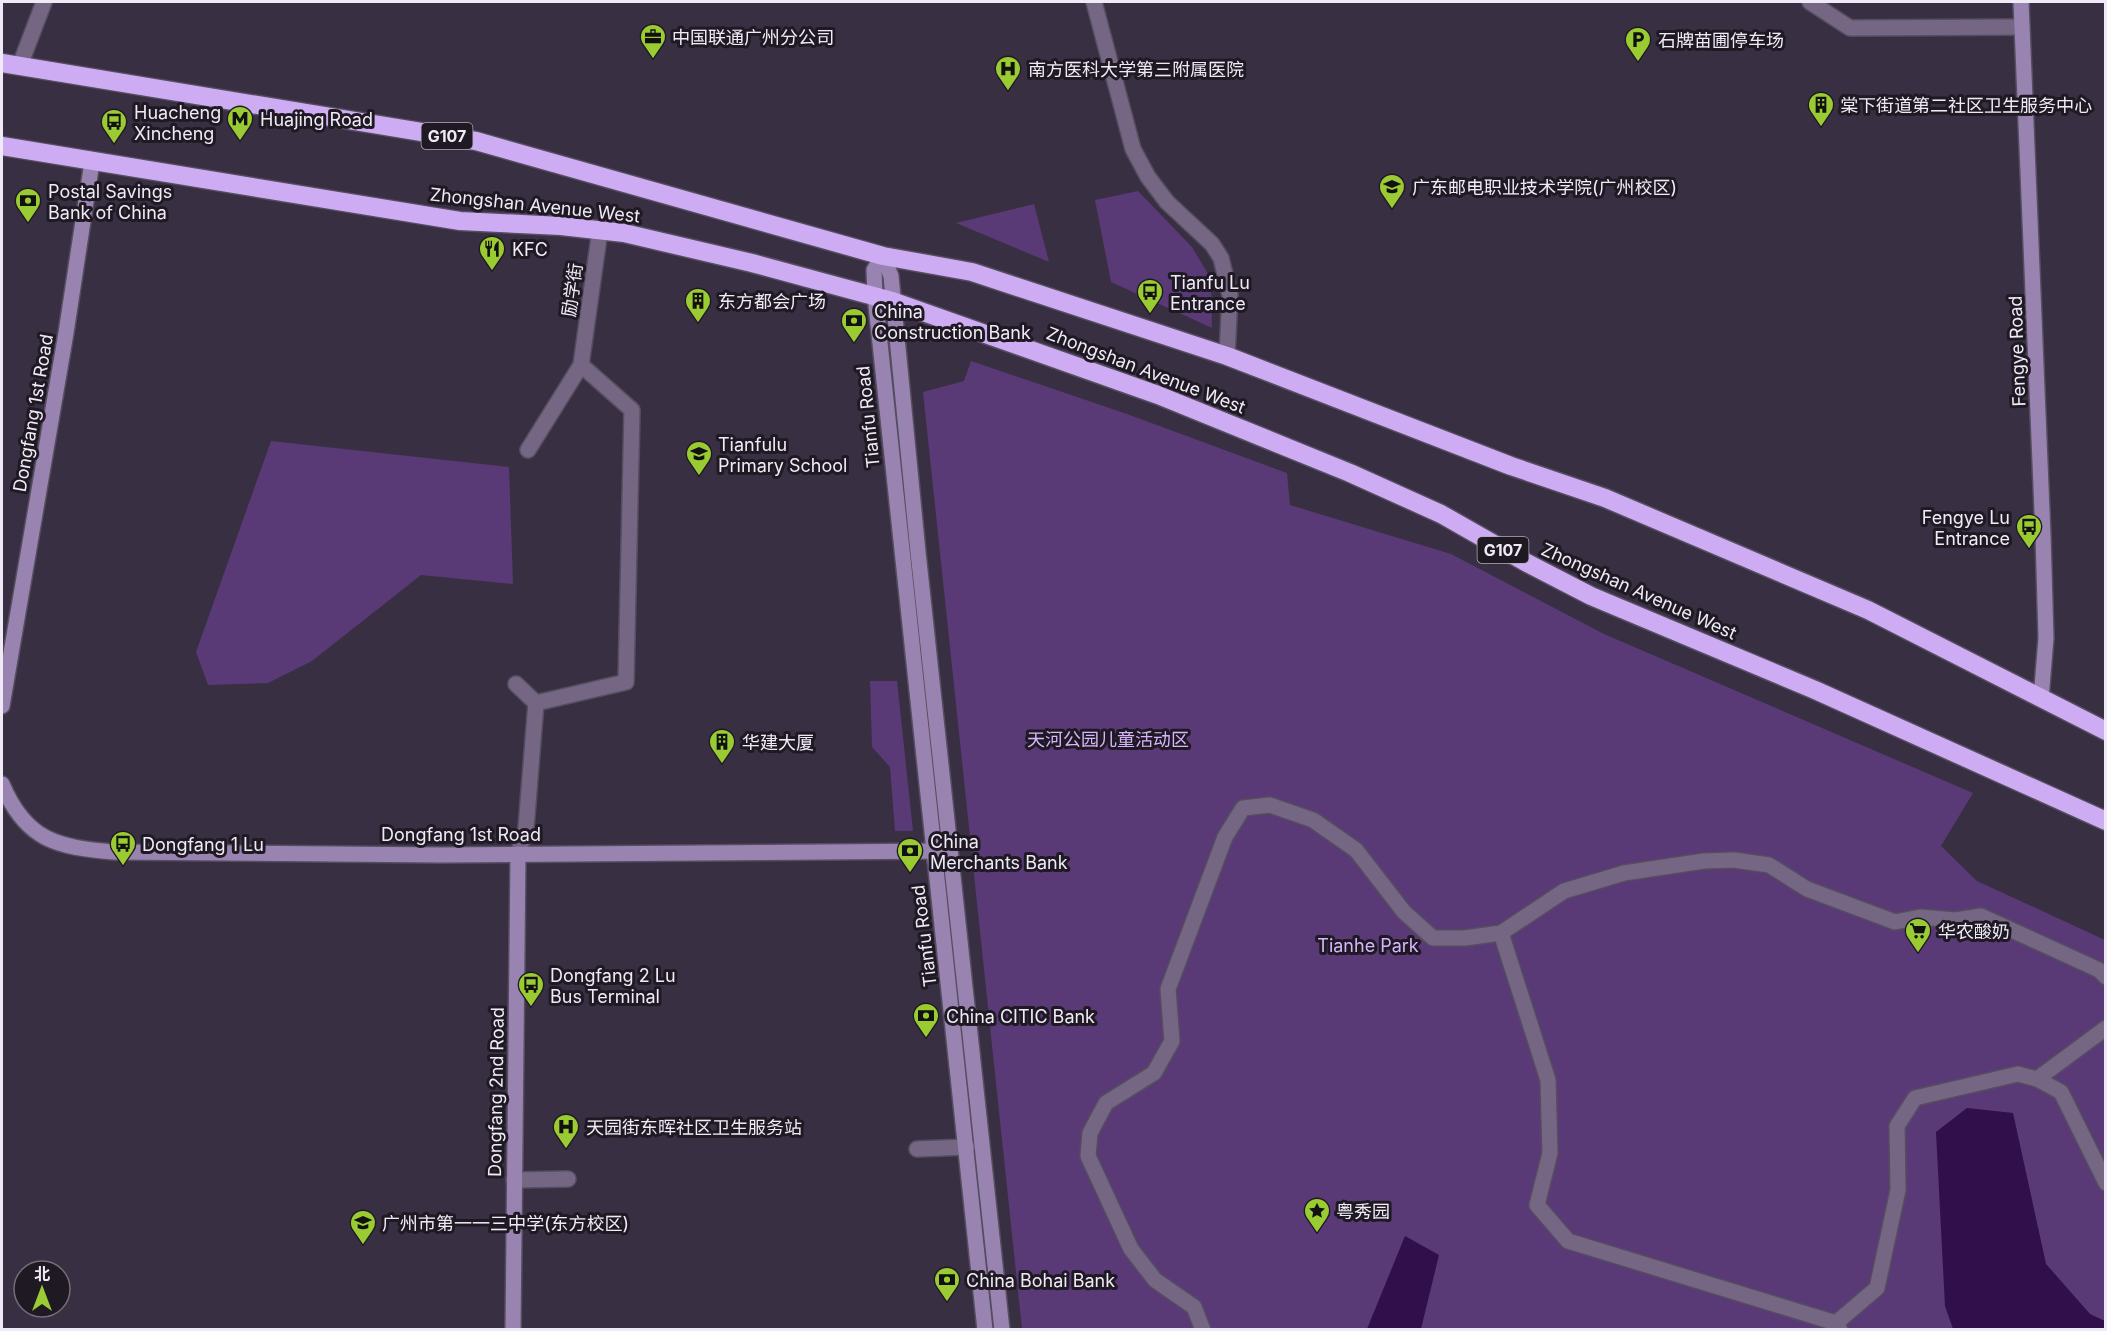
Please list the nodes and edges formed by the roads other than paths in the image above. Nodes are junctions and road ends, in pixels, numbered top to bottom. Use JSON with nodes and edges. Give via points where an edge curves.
{"nodes":[{"id":1,"x":45,"y":2,"type":"edge"},
{"id":2,"x":1094,"y":2,"type":"edge"},
{"id":3,"x":1810,"y":2,"type":"edge"},
{"id":4,"x":2021,"y":2,"type":"edge"},
{"id":5,"x":2022,"y":27,"type":"junction"},
{"id":6,"x":11,"y":64,"type":"edge"},
{"id":7,"x":2,"y":146,"type":"edge"},
{"id":8,"x":92,"y":162,"type":"junction"},
{"id":9,"x":600,"y":230,"type":"junction"},
{"id":10,"x":883,"y":256,"type":"junction"},
{"id":11,"x":884,"y":299,"type":"junction"},
{"id":12,"x":1227,"y":356,"type":"junction"},
{"id":13,"x":582,"y":360,"type":"junction"},
{"id":14,"x":528,"y":450,"type":"dead end"},
{"id":15,"x":516,"y":684,"type":"dead end"},
{"id":16,"x":2041,"y":699,"type":"junction"},
{"id":17,"x":536,"y":704,"type":"junction"},
{"id":18,"x":2,"y":706,"type":"edge"},
{"id":19,"x":2106,"y":731,"type":"edge"},
{"id":20,"x":2,"y":784,"type":"edge"},
{"id":21,"x":2106,"y":821,"type":"edge"},
{"id":22,"x":934,"y":851,"type":"junction"},
{"id":23,"x":951,"y":851,"type":"junction"},
{"id":24,"x":518,"y":854,"type":"junction"},
{"id":25,"x":1501,"y":933,"type":"junction"},
{"id":26,"x":2106,"y":977,"type":"edge"},
{"id":27,"x":2106,"y":1028,"type":"edge"},
{"id":28,"x":2037,"y":1078,"type":"junction"},
{"id":29,"x":967,"y":1147,"type":"junction"},
{"id":30,"x":917,"y":1149,"type":"dead end"},
{"id":31,"x":568,"y":1179,"type":"dead end"},
{"id":32,"x":514,"y":1180,"type":"junction"},
{"id":33,"x":2106,"y":1183,"type":"edge"},
{"id":34,"x":1838,"y":1326,"type":"edge"},
{"id":35,"x":513,"y":1329,"type":"edge"},
{"id":36,"x":985,"y":1329,"type":"edge"},
{"id":37,"x":1002,"y":1329,"type":"edge"},
{"id":38,"x":1203,"y":1329,"type":"edge"}],
"edges":[{"from":1,"to":6,"type":"street"},
{"from":2,"to":12,"type":"street","via":[[1133,149],[1167,202],[1212,244],[1221,258],[1230,295]]},
{"from":3,"to":5,"type":"street","via":[[1850,28]]},
{"from":4,"to":5,"type":"street","name":"Fengye Road"},
{"from":5,"to":16,"type":"street","name":"Fengye Road","via":[[2043,524],[2046,638]]},
{"from":6,"to":10,"type":"highway","name":"Zhongshan Avenue West","number":"G107","via":[[476,141]]},
{"from":7,"to":8,"type":"highway","name":"Zhongshan Avenue West","number":"G107"},
{"from":8,"to":9,"type":"highway","name":"Zhongshan Avenue West","number":"G107","via":[[460,221]]},
{"from":8,"to":18,"type":"street","name":"Dongfang 1st Road"},
{"from":9,"to":11,"type":"highway","name":"Zhongshan Avenue West","number":"G107","via":[[677,244]]},
{"from":9,"to":13,"type":"street","name":"励学街"},
{"from":10,"to":11,"type":"street","name":"Tianfu Road","via":[[874,270]]},
{"from":10,"to":12,"type":"highway","name":"Zhongshan Avenue West","number":"G107","via":[[972,272]]},
{"from":11,"to":21,"type":"highway","name":"Zhongshan Avenue West","number":"G107","via":[[1158,395],[1350,473],[1441,514],[1591,596],[1815,690]]},
{"from":11,"to":22,"type":"street","name":"Tianfu Road"},
{"from":11,"to":23,"type":"street","name":"Tianfu Road"},
{"from":12,"to":16,"type":"highway","name":"Zhongshan Avenue West","number":"G107","via":[[1626,507],[1868,610]]},
{"from":13,"to":14,"type":"street"},
{"from":13,"to":17,"type":"street","via":[[632,410],[626,682]]},
{"from":15,"to":17,"type":"street"},
{"from":16,"to":19,"type":"highway","name":"Zhongshan Avenue West","number":"G107"},
{"from":17,"to":24,"type":"street","via":[[526,828]]},
{"from":20,"to":24,"type":"street","name":"Dongfang 1st Road","via":[[13,808],[27,823],[45,838],[68,848],[178,854]]},
{"from":22,"to":23,"type":"street","name":"Dongfang 1st Road"},
{"from":22,"to":24,"type":"street","name":"Dongfang 1st Road"},
{"from":22,"to":29,"type":"street","name":"Tianfu Road"},
{"from":23,"to":37,"type":"street","name":"Tianfu Road"},
{"from":24,"to":32,"type":"street","name":"Dongfang 2nd Road"},
{"from":25,"to":26,"type":"street","via":[[1564,891],[1624,873],[1734,860],[1768,866],[1807,889],[1895,922],[1920,917],[1956,920],[1981,916],[2099,970]]},
{"from":25,"to":34,"type":"street","via":[[1548,1080],[1550,1153],[1537,1205],[1560,1232],[1568,1241]]},
{"from":25,"to":38,"type":"street","via":[[1433,938],[1404,912],[1356,850],[1313,820],[1270,805],[1243,808],[1225,837],[1168,989],[1172,1041],[1154,1073],[1106,1103],[1090,1133],[1088,1156],[1131,1249],[1155,1280],[1194,1307]]},
{"from":27,"to":28,"type":"street"},
{"from":28,"to":33,"type":"street","via":[[2061,1092]]},
{"from":28,"to":34,"type":"street","via":[[2018,1074],[1915,1098],[1897,1126],[1898,1190],[1877,1288]]},
{"from":29,"to":30,"type":"street"},
{"from":29,"to":36,"type":"street","name":"Tianfu Road"},
{"from":31,"to":32,"type":"street"},
{"from":32,"to":35,"type":"street","name":"Dongfang 2nd Road"}]}
